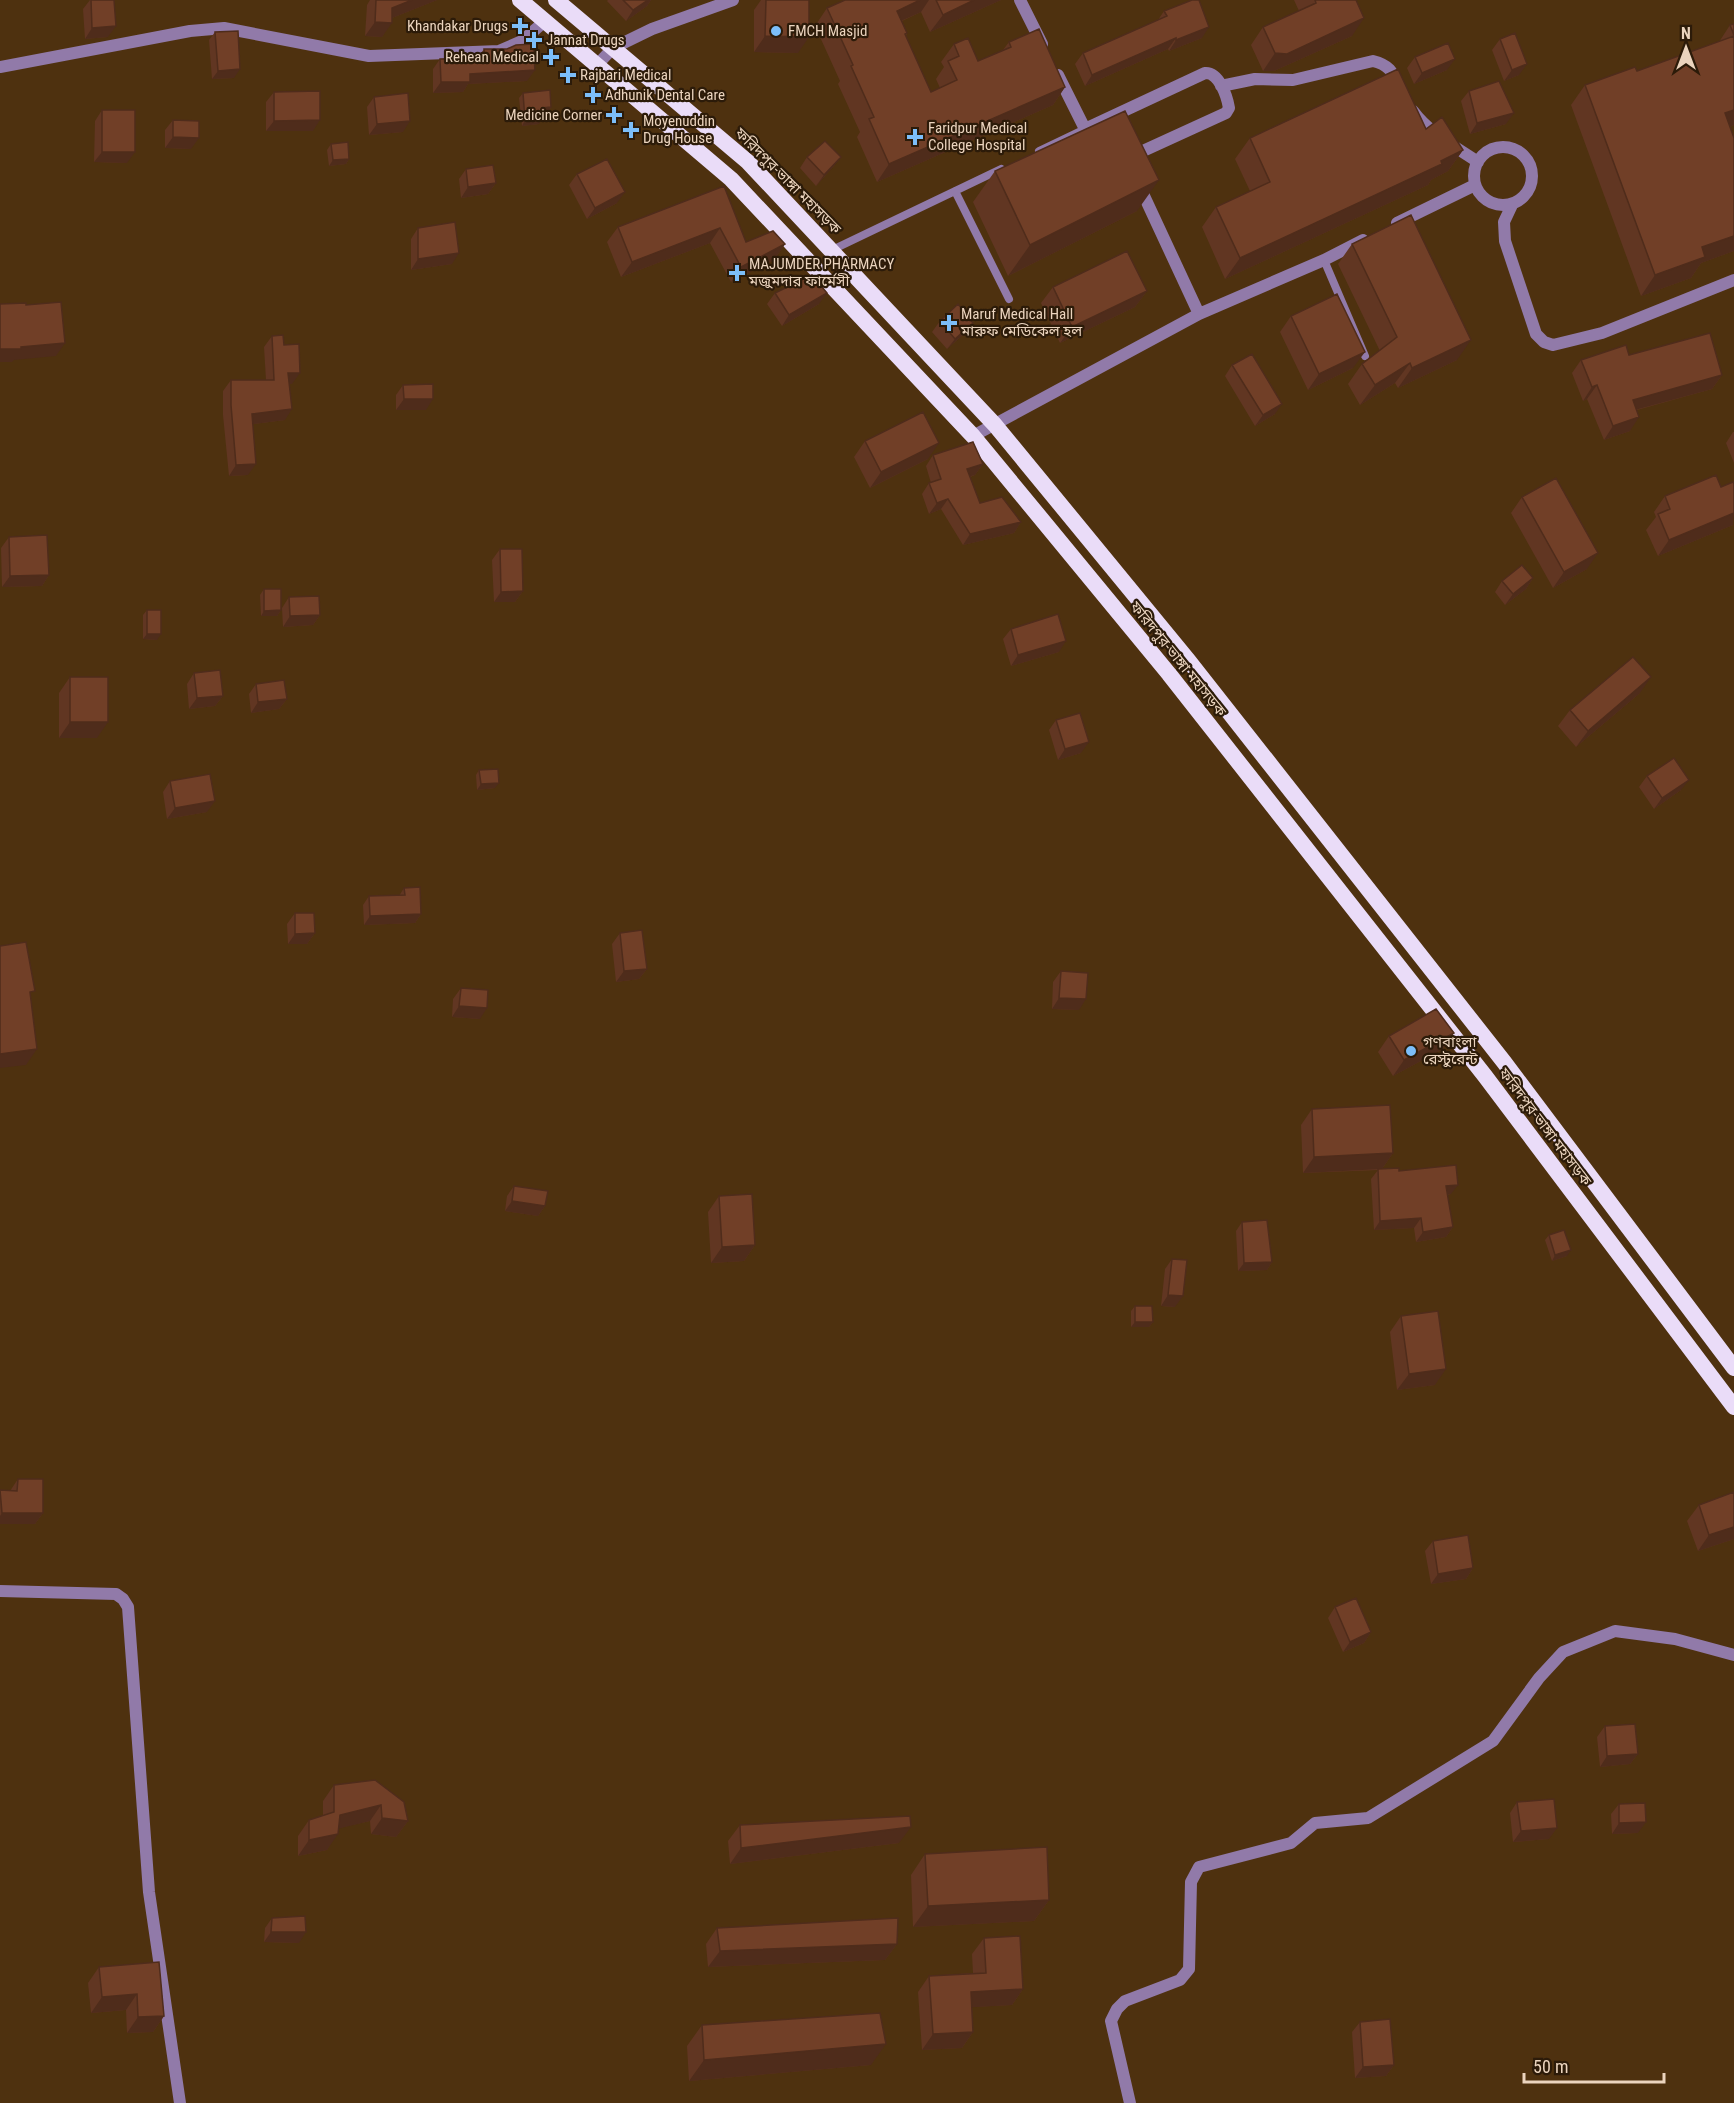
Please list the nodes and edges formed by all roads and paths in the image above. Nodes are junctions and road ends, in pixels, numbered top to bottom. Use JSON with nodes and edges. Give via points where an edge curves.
{"nodes":[{"id":1,"x":520,"y":0,"type":"edge"},
{"id":2,"x":556,"y":0,"type":"edge"},
{"id":3,"x":733,"y":0,"type":"edge"},
{"id":4,"x":1020,"y":0,"type":"edge"},
{"id":5,"x":545,"y":21,"type":"junction"},
{"id":6,"x":613,"y":48,"type":"junction"},
{"id":7,"x":597,"y":65,"type":"junction"},
{"id":8,"x":0,"y":67,"type":"edge"},
{"id":9,"x":1221,"y":86,"type":"junction"},
{"id":10,"x":1085,"y":129,"type":"junction"},
{"id":11,"x":1031,"y":155,"type":"edge"},
{"id":12,"x":1478,"y":162,"type":"junction"},
{"id":13,"x":1009,"y":165,"type":"edge"},
{"id":14,"x":1475,"y":185,"type":"junction"},
{"id":15,"x":955,"y":191,"type":"junction"},
{"id":16,"x":1512,"y":205,"type":"junction"},
{"id":17,"x":832,"y":250,"type":"junction"},
{"id":18,"x":1324,"y":260,"type":"junction"},
{"id":19,"x":813,"y":265,"type":"junction"},
{"id":20,"x":1734,"y":280,"type":"edge"},
{"id":21,"x":1009,"y":299,"type":"dead end"},
{"id":22,"x":1199,"y":314,"type":"junction"},
{"id":23,"x":1365,"y":356,"type":"edge"},
{"id":24,"x":995,"y":425,"type":"junction"},
{"id":25,"x":973,"y":436,"type":"junction"},
{"id":26,"x":1734,"y":1368,"type":"edge"},
{"id":27,"x":1734,"y":1407,"type":"edge"},
{"id":28,"x":0,"y":1592,"type":"edge"},
{"id":29,"x":1734,"y":1655,"type":"edge"},
{"id":30,"x":180,"y":2103,"type":"edge"},
{"id":31,"x":1130,"y":2103,"type":"edge"}],
"edges":[{"from":1,"to":5,"type":"highway","name":"ফরিদপুর-ভাঙ্গা মহাসড়ক"},
{"from":2,"to":6,"type":"highway","name":"ফরিদপুর-ভাঙ্গা মহাসড়ক"},
{"from":3,"to":6,"type":"street","via":[[652,29]]},
{"from":4,"to":10,"type":"street"},
{"from":5,"to":7,"type":"highway","name":"ফরিদপুর-ভাঙ্গা মহাসড়ক"},
{"from":5,"to":8,"type":"street","via":[[522,41],[499,51],[369,56],[224,28]]},
{"from":6,"to":7,"type":"street"},
{"from":6,"to":17,"type":"highway","name":"ফরিদপুর-ভাঙ্গা মহাসড়ক","via":[[748,162]]},
{"from":7,"to":19,"type":"highway","name":"ফরিদপুর-ভাঙ্গা মহাসড়ক","via":[[731,179]]},
{"from":9,"to":10,"type":"street","via":[[1215,75],[1205,73],[1109,125]]},
{"from":9,"to":12,"type":"street","via":[[1255,79],[1293,80],[1373,62],[1385,64],[1419,119]]},
{"from":9,"to":22,"type":"street","via":[[1228,101],[1226,113],[1129,164]]},
{"from":10,"to":11,"type":"lane"},
{"from":12,"to":14,"type":"street","via":[[1473,172]]},
{"from":12,"to":16,"type":"street","via":[[1495,148],[1507,147],[1526,158],[1533,180],[1529,191]]},
{"from":13,"to":15,"type":"lane"},
{"from":14,"to":16,"type":"street","via":[[1489,202]]},
{"from":14,"to":18,"type":"street"},
{"from":15,"to":17,"type":"lane"},
{"from":15,"to":21,"type":"lane"},
{"from":16,"to":20,"type":"street","via":[[1504,222],[1505,241],[1536,334],[1544,342],[1553,345],[1602,333]]},
{"from":17,"to":19,"type":"highway"},
{"from":17,"to":24,"type":"highway","name":"ফরিদপুর-ভাঙ্গা মহাসড়ক"},
{"from":18,"to":22,"type":"street"},
{"from":18,"to":23,"type":"lane"},
{"from":19,"to":25,"type":"highway","name":"ফরিদপুর-ভাঙ্গা মহাসড়ক"},
{"from":22,"to":24,"type":"street"},
{"from":24,"to":25,"type":"street"},
{"from":24,"to":26,"type":"highway","name":"ফরিদপুর-ভাঙ্গা মহাসড়ক","via":[[1188,660],[1496,1053]]},
{"from":25,"to":27,"type":"highway","name":"ফরিদপুর-ভাঙ্গা মহাসড়ক","via":[[1169,674],[1470,1058]]},
{"from":28,"to":30,"type":"street","via":[[116,1594],[128,1607],[148,1892]]},
{"from":29,"to":31,"type":"street","via":[[1675,1639],[1615,1631],[1563,1652],[1492,1741],[1368,1818],[1315,1823],[1291,1842],[1199,1867],[1191,1882],[1189,1969],[1180,1980],[1125,2001],[1111,2020]]}]}
